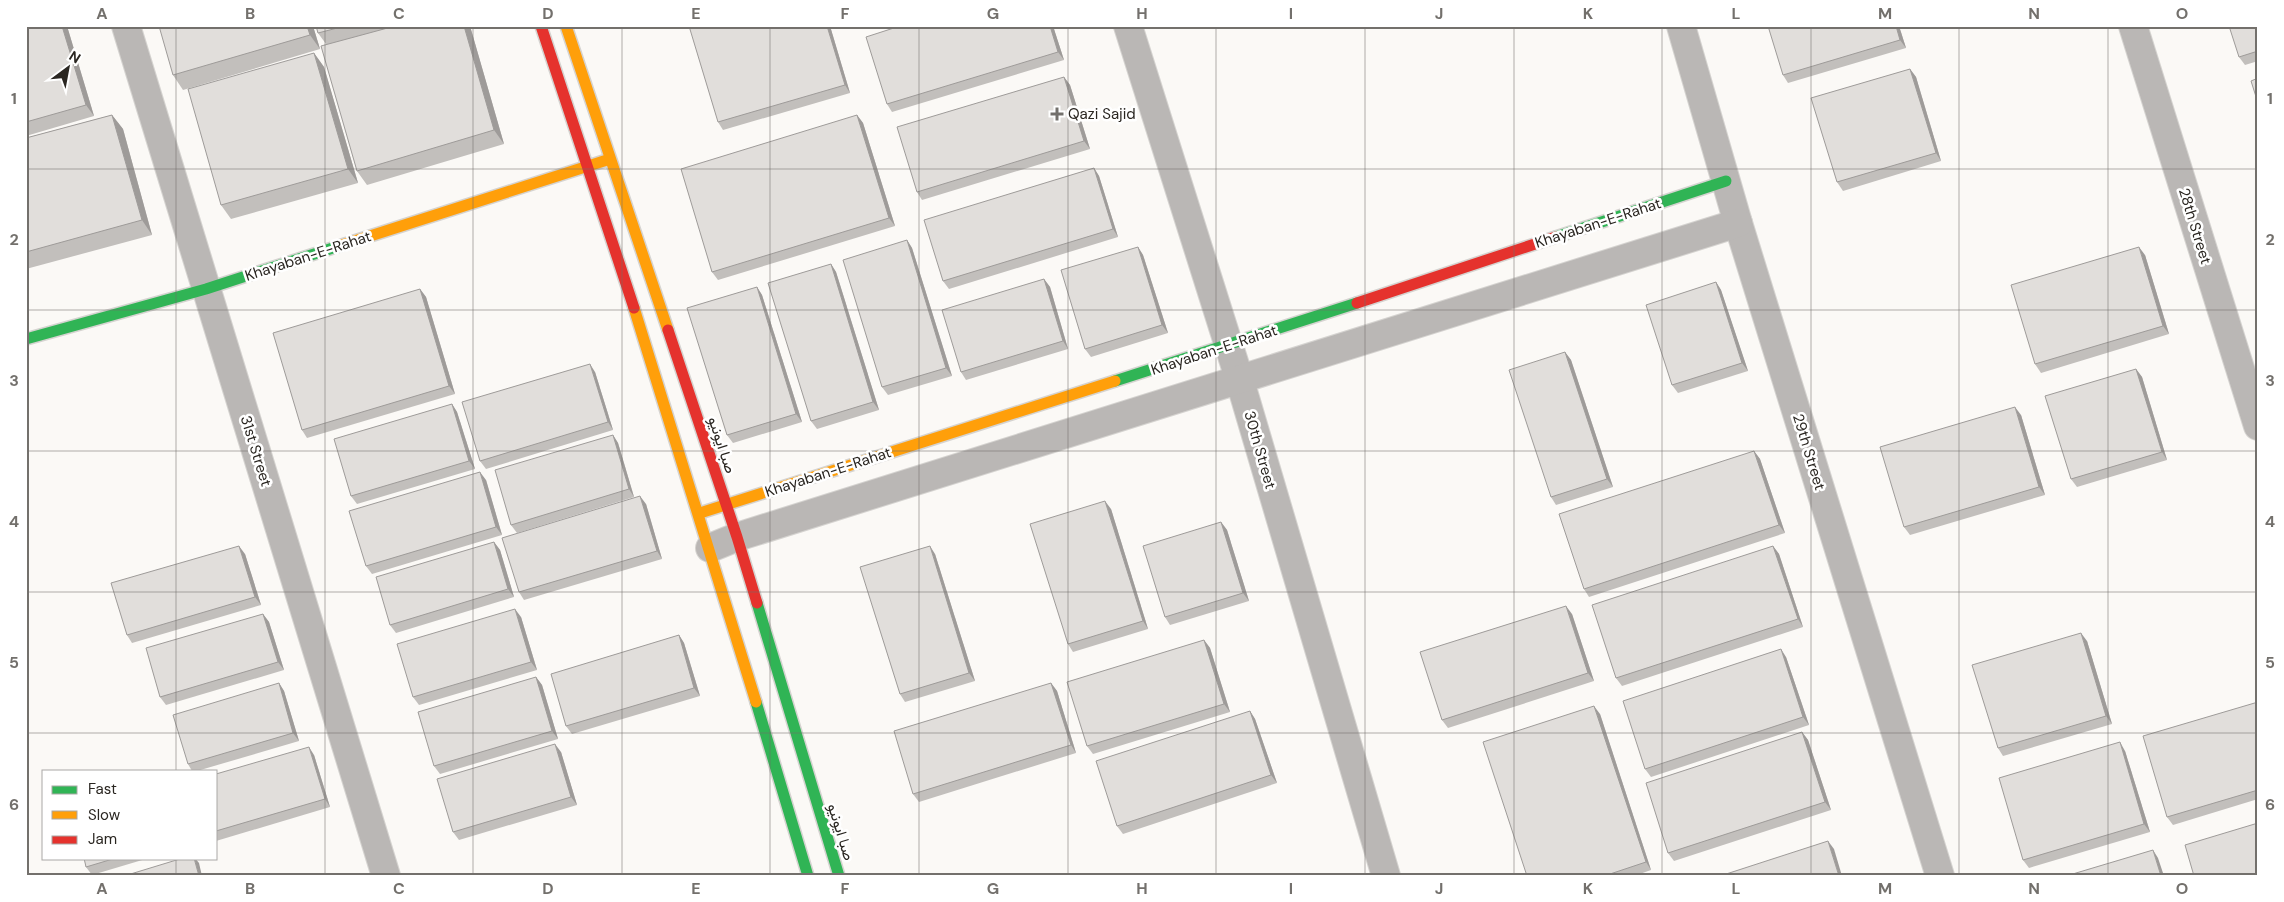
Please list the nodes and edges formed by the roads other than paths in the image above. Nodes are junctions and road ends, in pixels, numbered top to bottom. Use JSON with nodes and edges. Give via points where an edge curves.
{"nodes":[{"id":1,"x":126,"y":26,"type":"edge"},
{"id":2,"x":541,"y":26,"type":"edge"},
{"id":3,"x":566,"y":26,"type":"edge"},
{"id":4,"x":1128,"y":26,"type":"edge"},
{"id":5,"x":1681,"y":26,"type":"edge"},
{"id":6,"x":2133,"y":26,"type":"edge"},
{"id":7,"x":611,"y":159,"type":"junction"},
{"id":8,"x":588,"y":165,"type":"junction"},
{"id":9,"x":1726,"y":180,"type":"junction"},
{"id":10,"x":1738,"y":223,"type":"junction"},
{"id":11,"x":206,"y":289,"type":"junction"},
{"id":12,"x":26,"y":339,"type":"edge"},
{"id":13,"x":1229,"y":345,"type":"junction"},
{"id":14,"x":1240,"y":381,"type":"junction"},
{"id":15,"x":2258,"y":426,"type":"edge"},
{"id":16,"x":726,"y":504,"type":"junction"},
{"id":17,"x":700,"y":514,"type":"junction"},
{"id":18,"x":737,"y":537,"type":"junction"},
{"id":19,"x":710,"y":548,"type":"junction"},
{"id":20,"x":386,"y":876,"type":"edge"},
{"id":21,"x":808,"y":876,"type":"edge"},
{"id":22,"x":839,"y":876,"type":"edge"},
{"id":23,"x":1386,"y":876,"type":"edge"},
{"id":24,"x":1940,"y":876,"type":"edge"}],
"edges":[{"from":1,"to":11,"type":"street","name":"31st Street"},
{"from":2,"to":8,"type":"main road"},
{"from":3,"to":7,"type":"main road","name":"صبا ایونیو"},
{"from":4,"to":13,"type":"street","name":"30th Street"},
{"from":5,"to":9,"type":"street","name":"29th Street"},
{"from":6,"to":15,"type":"street","name":"28th Street"},
{"from":7,"to":8,"type":"main road","name":"Khayaban-E-Rahat"},
{"from":7,"to":16,"type":"main road","name":"صبا ایونیو"},
{"from":8,"to":11,"type":"main road","name":"Khayaban-E-Rahat"},
{"from":8,"to":17,"type":"main road"},
{"from":9,"to":10,"type":"street","name":"29th Street"},
{"from":9,"to":13,"type":"main road","name":"Khayaban-E-Rahat"},
{"from":10,"to":14,"type":"street"},
{"from":10,"to":24,"type":"street","name":"29th Street"},
{"from":11,"to":12,"type":"main road","name":"Khayaban-E-Rahat"},
{"from":11,"to":20,"type":"street","name":"31st Street"},
{"from":13,"to":14,"type":"street","name":"30th Street"},
{"from":13,"to":16,"type":"main road","name":"Khayaban-E-Rahat"},
{"from":14,"to":18,"type":"street"},
{"from":14,"to":23,"type":"street","name":"30th Street"},
{"from":16,"to":17,"type":"main road","name":"Khayaban-E-Rahat"},
{"from":16,"to":18,"type":"main road","name":"صبا ایونیو"},
{"from":17,"to":19,"type":"main road"},
{"from":18,"to":19,"type":"street"},
{"from":18,"to":22,"type":"main road","name":"صبا ایونیو"},
{"from":19,"to":21,"type":"main road"}]}
